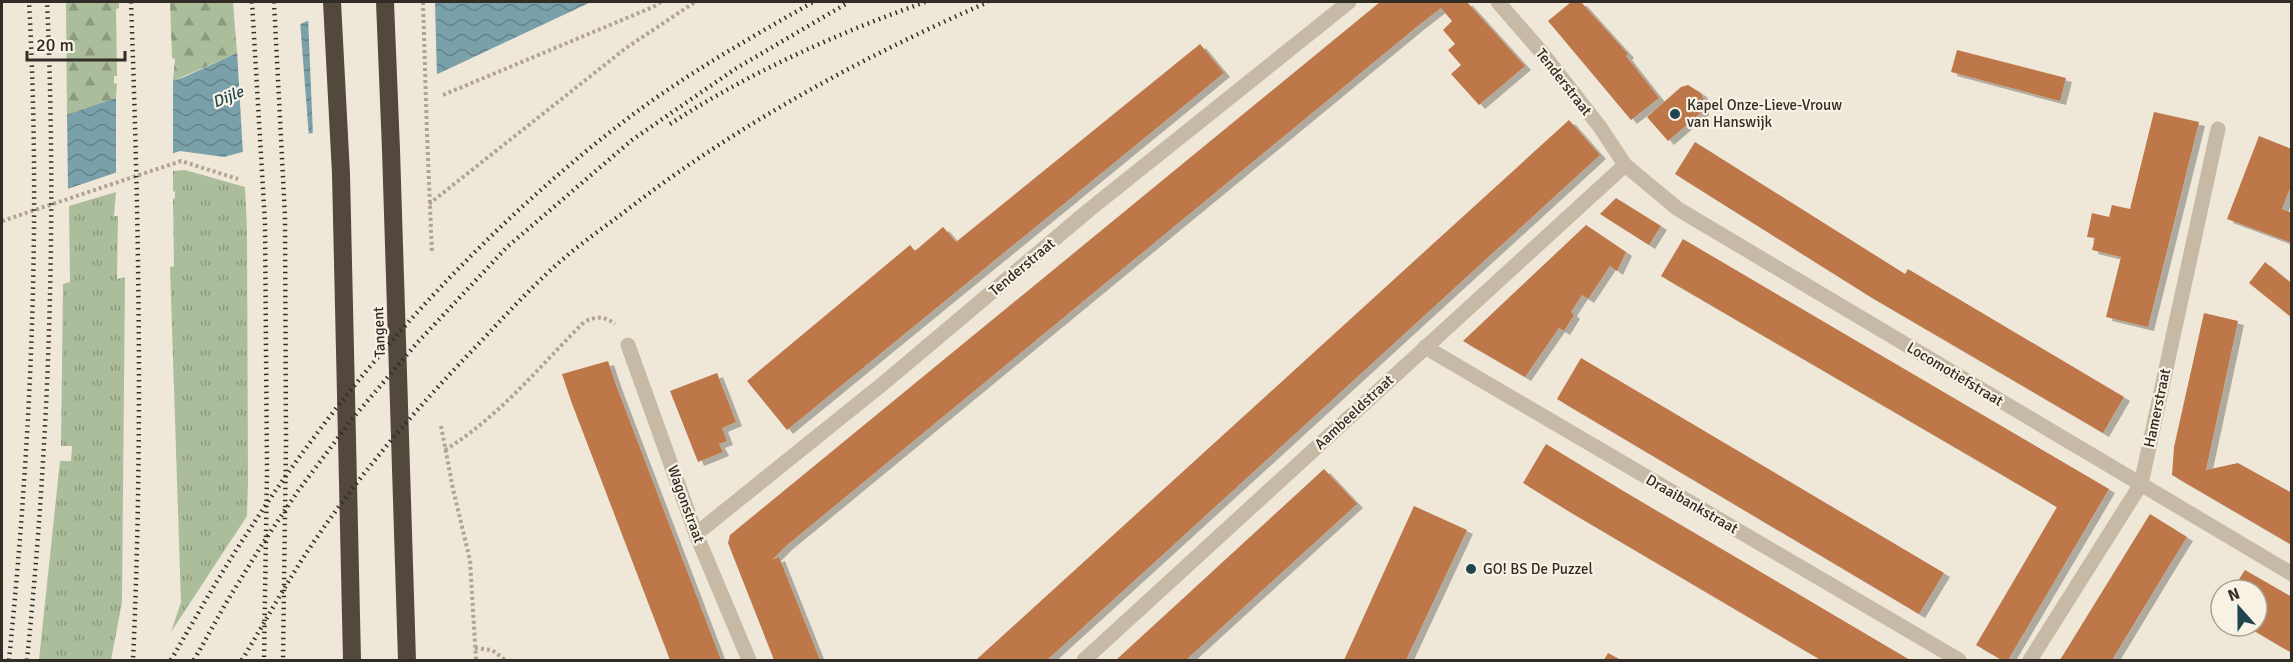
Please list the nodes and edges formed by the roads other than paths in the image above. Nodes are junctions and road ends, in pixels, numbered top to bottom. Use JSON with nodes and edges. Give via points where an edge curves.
{"nodes":[{"id":1,"x":332,"y":2,"type":"edge"},
{"id":2,"x":385,"y":2,"type":"edge"},
{"id":3,"x":1349,"y":2,"type":"edge"},
{"id":4,"x":1498,"y":2,"type":"edge"},
{"id":5,"x":2218,"y":129,"type":"dead end"},
{"id":6,"x":1625,"y":165,"type":"junction"},
{"id":7,"x":628,"y":345,"type":"road end"},
{"id":8,"x":1425,"y":347,"type":"junction"},
{"id":9,"x":2141,"y":484,"type":"junction"},
{"id":10,"x":696,"y":534,"type":"junction"},
{"id":11,"x":2292,"y":574,"type":"edge"},
{"id":12,"x":352,"y":660,"type":"edge"},
{"id":13,"x":407,"y":660,"type":"edge"},
{"id":14,"x":749,"y":660,"type":"edge"},
{"id":15,"x":1084,"y":660,"type":"edge"},
{"id":16,"x":1959,"y":660,"type":"edge"},
{"id":17,"x":2030,"y":660,"type":"edge"}],
"edges":[{"from":1,"to":12,"type":"highway","bridge":true,"via":[[341,174]]},
{"from":2,"to":13,"type":"highway","name":"Tangent","bridge":true},
{"from":3,"to":10,"type":"street","name":"Tenderstraat"},
{"from":4,"to":6,"type":"street","name":"Tenderstraat","via":[[1543,54]]},
{"from":5,"to":9,"type":"street","name":"Hamerstraat"},
{"from":6,"to":8,"type":"street","name":"Aambeeldstraat"},
{"from":6,"to":9,"type":"street","name":"Locomotiefstraat","via":[[1678,209]]},
{"from":7,"to":10,"type":"street","name":"Wagonstraat"},
{"from":8,"to":15,"type":"street","name":"Aambeeldstraat"},
{"from":8,"to":16,"type":"street","name":"Draaibankstraat"},
{"from":9,"to":11,"type":"street","name":"Locomotiefstraat"},
{"from":9,"to":17,"type":"street","name":"Hamerstraat"},
{"from":10,"to":14,"type":"street","name":"Wagonstraat"}]}
